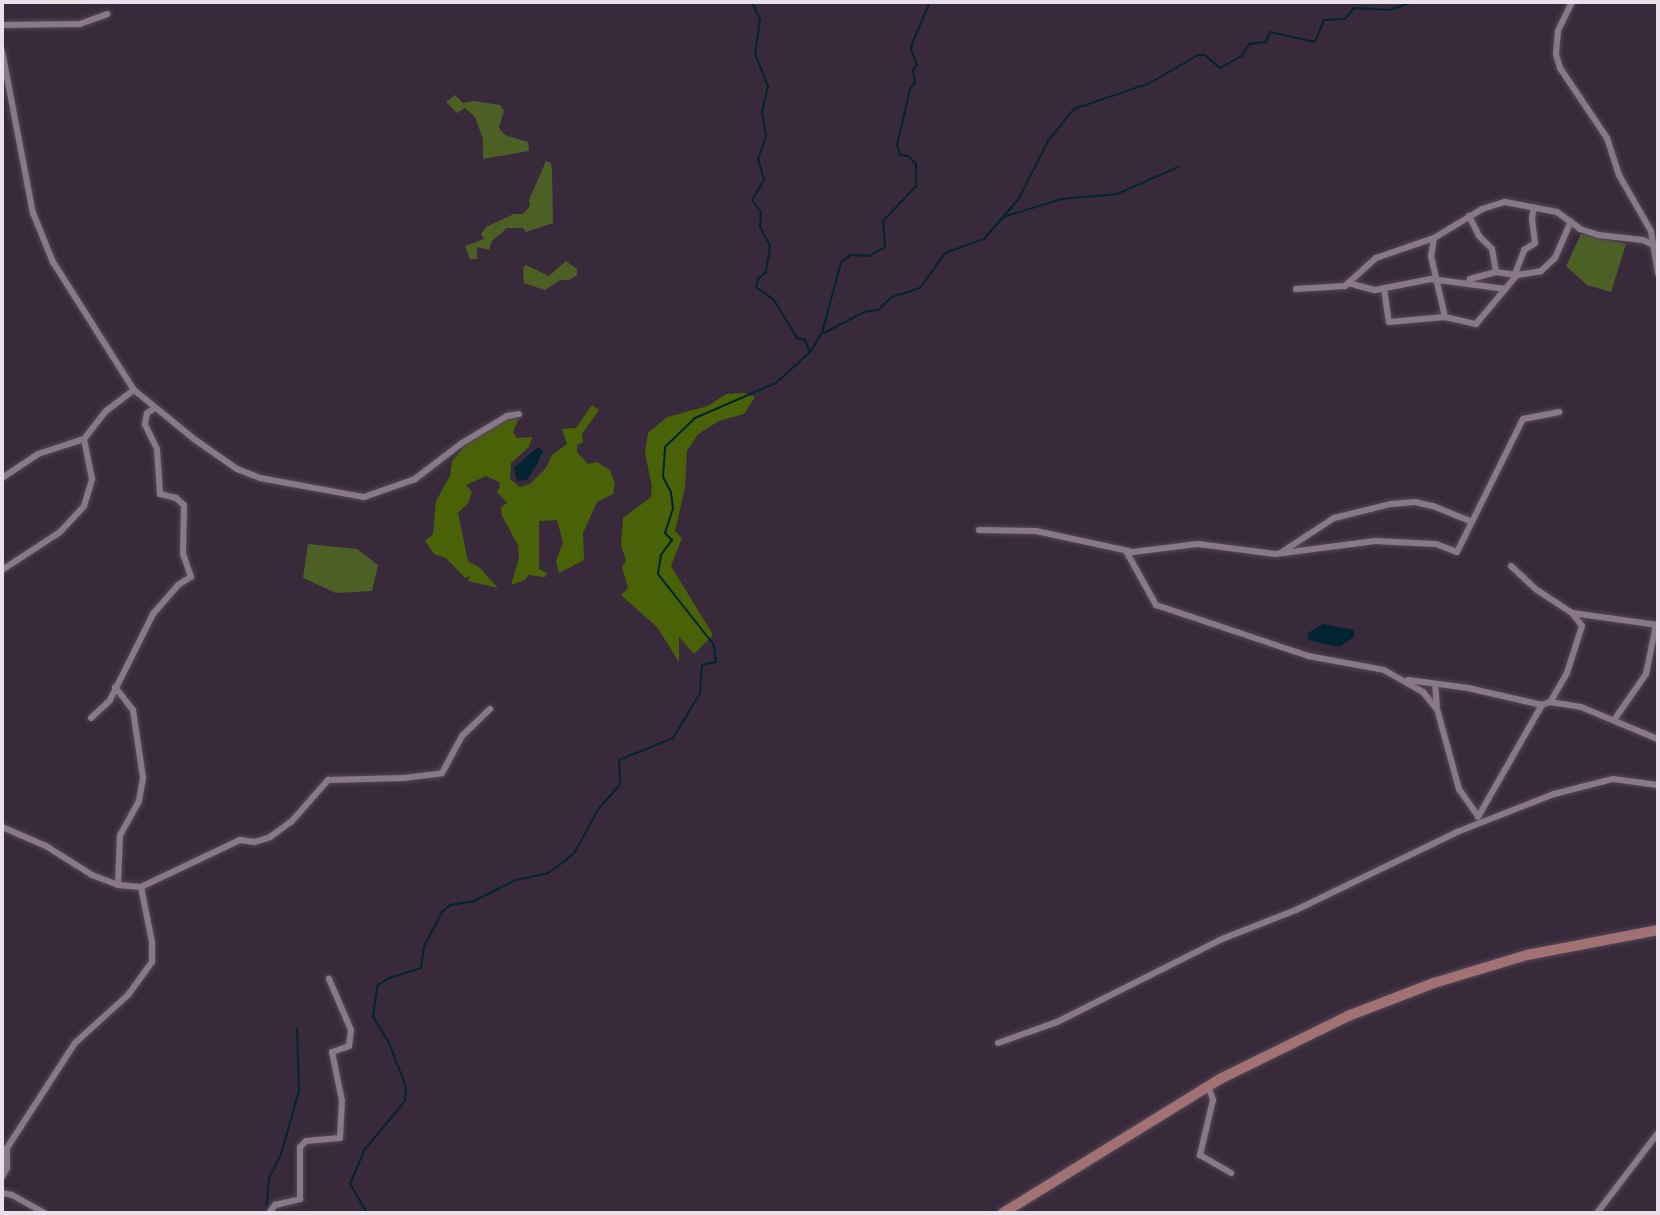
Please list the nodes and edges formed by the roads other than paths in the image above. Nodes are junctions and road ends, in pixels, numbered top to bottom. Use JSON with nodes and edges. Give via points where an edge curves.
{"nodes":[{"id":1,"x":1572,"y":2,"type":"edge"},
{"id":2,"x":107,"y":14,"type":"dead end"},
{"id":3,"x":2,"y":25,"type":"edge"},
{"id":4,"x":2,"y":51,"type":"edge"},
{"id":5,"x":1534,"y":207,"type":"junction"},
{"id":6,"x":1469,"y":216,"type":"junction"},
{"id":7,"x":1571,"y":221,"type":"junction"},
{"id":8,"x":1434,"y":238,"type":"junction"},
{"id":9,"x":1657,"y":246,"type":"edge"},
{"id":10,"x":1496,"y":272,"type":"junction"},
{"id":11,"x":1658,"y":273,"type":"edge"},
{"id":12,"x":1516,"y":274,"type":"junction"},
{"id":13,"x":1436,"y":279,"type":"junction"},
{"id":14,"x":1469,"y":282,"type":"junction"},
{"id":15,"x":1348,"y":283,"type":"junction"},
{"id":16,"x":1384,"y":288,"type":"junction"},
{"id":17,"x":1296,"y":289,"type":"dead end"},
{"id":18,"x":1505,"y":289,"type":"junction"},
{"id":19,"x":1445,"y":317,"type":"junction"},
{"id":20,"x":134,"y":390,"type":"junction"},
{"id":21,"x":155,"y":408,"type":"junction"},
{"id":22,"x":1559,"y":412,"type":"dead end"},
{"id":23,"x":519,"y":414,"type":"dead end"},
{"id":24,"x":84,"y":439,"type":"junction"},
{"id":25,"x":2,"y":478,"type":"edge"},
{"id":26,"x":1470,"y":521,"type":"junction"},
{"id":27,"x":979,"y":530,"type":"dead end"},
{"id":28,"x":1126,"y":551,"type":"junction"},
{"id":29,"x":1281,"y":553,"type":"junction"},
{"id":30,"x":1511,"y":566,"type":"dead end"},
{"id":31,"x":2,"y":570,"type":"edge"},
{"id":32,"x":1572,"y":613,"type":"junction"},
{"id":33,"x":1657,"y":625,"type":"edge"},
{"id":34,"x":1406,"y":680,"type":"junction"},
{"id":35,"x":1435,"y":684,"type":"junction"},
{"id":36,"x":115,"y":687,"type":"junction"},
{"id":37,"x":1546,"y":704,"type":"junction"},
{"id":38,"x":490,"y":709,"type":"dead end"},
{"id":39,"x":1437,"y":709,"type":"junction"},
{"id":40,"x":91,"y":718,"type":"dead end"},
{"id":41,"x":1614,"y":720,"type":"junction"},
{"id":42,"x":1658,"y":739,"type":"edge"},
{"id":43,"x":1658,"y":785,"type":"edge"},
{"id":44,"x":1478,"y":816,"type":"junction"},
{"id":45,"x":2,"y":827,"type":"edge"},
{"id":46,"x":1471,"y":827,"type":"junction"},
{"id":47,"x":118,"y":885,"type":"junction"},
{"id":48,"x":141,"y":887,"type":"junction"},
{"id":49,"x":1658,"y":930,"type":"edge"},
{"id":50,"x":329,"y":979,"type":"dead end"},
{"id":51,"x":998,"y":1043,"type":"dead end"},
{"id":52,"x":1208,"y":1086,"type":"junction"},
{"id":53,"x":1658,"y":1133,"type":"edge"},
{"id":54,"x":1231,"y":1173,"type":"dead end"},
{"id":55,"x":2,"y":1177,"type":"edge"},
{"id":56,"x":2,"y":1193,"type":"edge"},
{"id":57,"x":44,"y":1213,"type":"edge"},
{"id":58,"x":269,"y":1213,"type":"edge"},
{"id":59,"x":1003,"y":1213,"type":"edge"},
{"id":60,"x":1597,"y":1213,"type":"edge"}],
"edges":[{"from":1,"to":9,"type":"street","via":[[1558,31],[1560,68],[1607,138],[1619,175]]},
{"from":2,"to":3,"type":"street","via":[[90,23]]},
{"from":4,"to":20,"type":"street","via":[[38,228],[53,262]]},
{"from":5,"to":6,"type":"street","via":[[1505,202]]},
{"from":5,"to":7,"type":"street"},
{"from":5,"to":12,"type":"street","via":[[1535,243],[1524,250]]},
{"from":6,"to":8,"type":"street"},
{"from":6,"to":10,"type":"street","via":[[1492,249]]},
{"from":7,"to":9,"type":"street","via":[[1598,235]]},
{"from":7,"to":12,"type":"street","via":[[1549,264],[1541,271]]},
{"from":8,"to":13,"type":"street"},
{"from":8,"to":15,"type":"street","via":[[1376,258]]},
{"from":9,"to":11,"type":"street"},
{"from":10,"to":12,"type":"street"},
{"from":10,"to":14,"type":"street"},
{"from":12,"to":18,"type":"street"},
{"from":13,"to":14,"type":"street"},
{"from":13,"to":16,"type":"street"},
{"from":13,"to":19,"type":"street"},
{"from":14,"to":18,"type":"street"},
{"from":15,"to":16,"type":"street","via":[[1369,290]]},
{"from":15,"to":17,"type":"street","via":[[1331,289]]},
{"from":16,"to":19,"type":"street","via":[[1389,322]]},
{"from":18,"to":19,"type":"street","via":[[1476,324]]},
{"from":20,"to":21,"type":"street"},
{"from":20,"to":24,"type":"street","via":[[106,411]]},
{"from":21,"to":23,"type":"street","via":[[237,469],[287,485],[364,497],[415,479],[507,416]]},
{"from":21,"to":36,"type":"street","via":[[147,413],[145,424],[157,449],[160,494],[184,505],[183,554],[191,577],[153,614]]},
{"from":22,"to":26,"type":"street","via":[[1523,419]]},
{"from":24,"to":25,"type":"street","via":[[38,454]]},
{"from":24,"to":31,"type":"street","via":[[92,479],[84,506],[60,532]]},
{"from":26,"to":29,"type":"street","via":[[1424,504],[1391,504],[1334,518]]},
{"from":26,"to":29,"type":"street","via":[[1457,552],[1436,544],[1375,541]]},
{"from":27,"to":28,"type":"street","via":[[1036,531]]},
{"from":28,"to":29,"type":"street","via":[[1198,544]]},
{"from":28,"to":34,"type":"street","via":[[1156,605],[1308,656],[1384,670]]},
{"from":30,"to":32,"type":"street"},
{"from":32,"to":33,"type":"street"},
{"from":32,"to":37,"type":"street","via":[[1582,631],[1567,673]]},
{"from":33,"to":41,"type":"street","via":[[1646,674]]},
{"from":34,"to":35,"type":"street"},
{"from":34,"to":39,"type":"street"},
{"from":35,"to":37,"type":"street"},
{"from":35,"to":39,"type":"street"},
{"from":36,"to":40,"type":"street","via":[[110,700]]},
{"from":36,"to":47,"type":"street","via":[[133,710],[143,778],[139,801],[120,835]]},
{"from":37,"to":41,"type":"street","via":[[1581,707]]},
{"from":37,"to":44,"type":"street"},
{"from":38,"to":48,"type":"street","via":[[462,736],[442,773],[328,780],[292,821],[270,837],[240,840]]},
{"from":39,"to":44,"type":"street","via":[[1459,789]]},
{"from":41,"to":42,"type":"street"},
{"from":43,"to":46,"type":"street","via":[[1613,779],[1587,783]]},
{"from":44,"to":46,"type":"street"},
{"from":45,"to":47,"type":"street"},
{"from":46,"to":51,"type":"street","via":[[1222,939],[1057,1022]]},
{"from":47,"to":48,"type":"street"},
{"from":48,"to":55,"type":"street","via":[[152,962],[128,995],[75,1043],[7,1148]]},
{"from":49,"to":52,"type":"main road","via":[[1558,947],[1434,983],[1311,1032]]},
{"from":50,"to":58,"type":"street","via":[[351,1030],[349,1046],[332,1052],[342,1101],[340,1138],[306,1141],[300,1147],[300,1199],[275,1205]]},
{"from":52,"to":54,"type":"street","via":[[1213,1100],[1200,1155]]},
{"from":52,"to":59,"type":"main road"},
{"from":53,"to":60,"type":"street"},
{"from":56,"to":57,"type":"street"}]}
